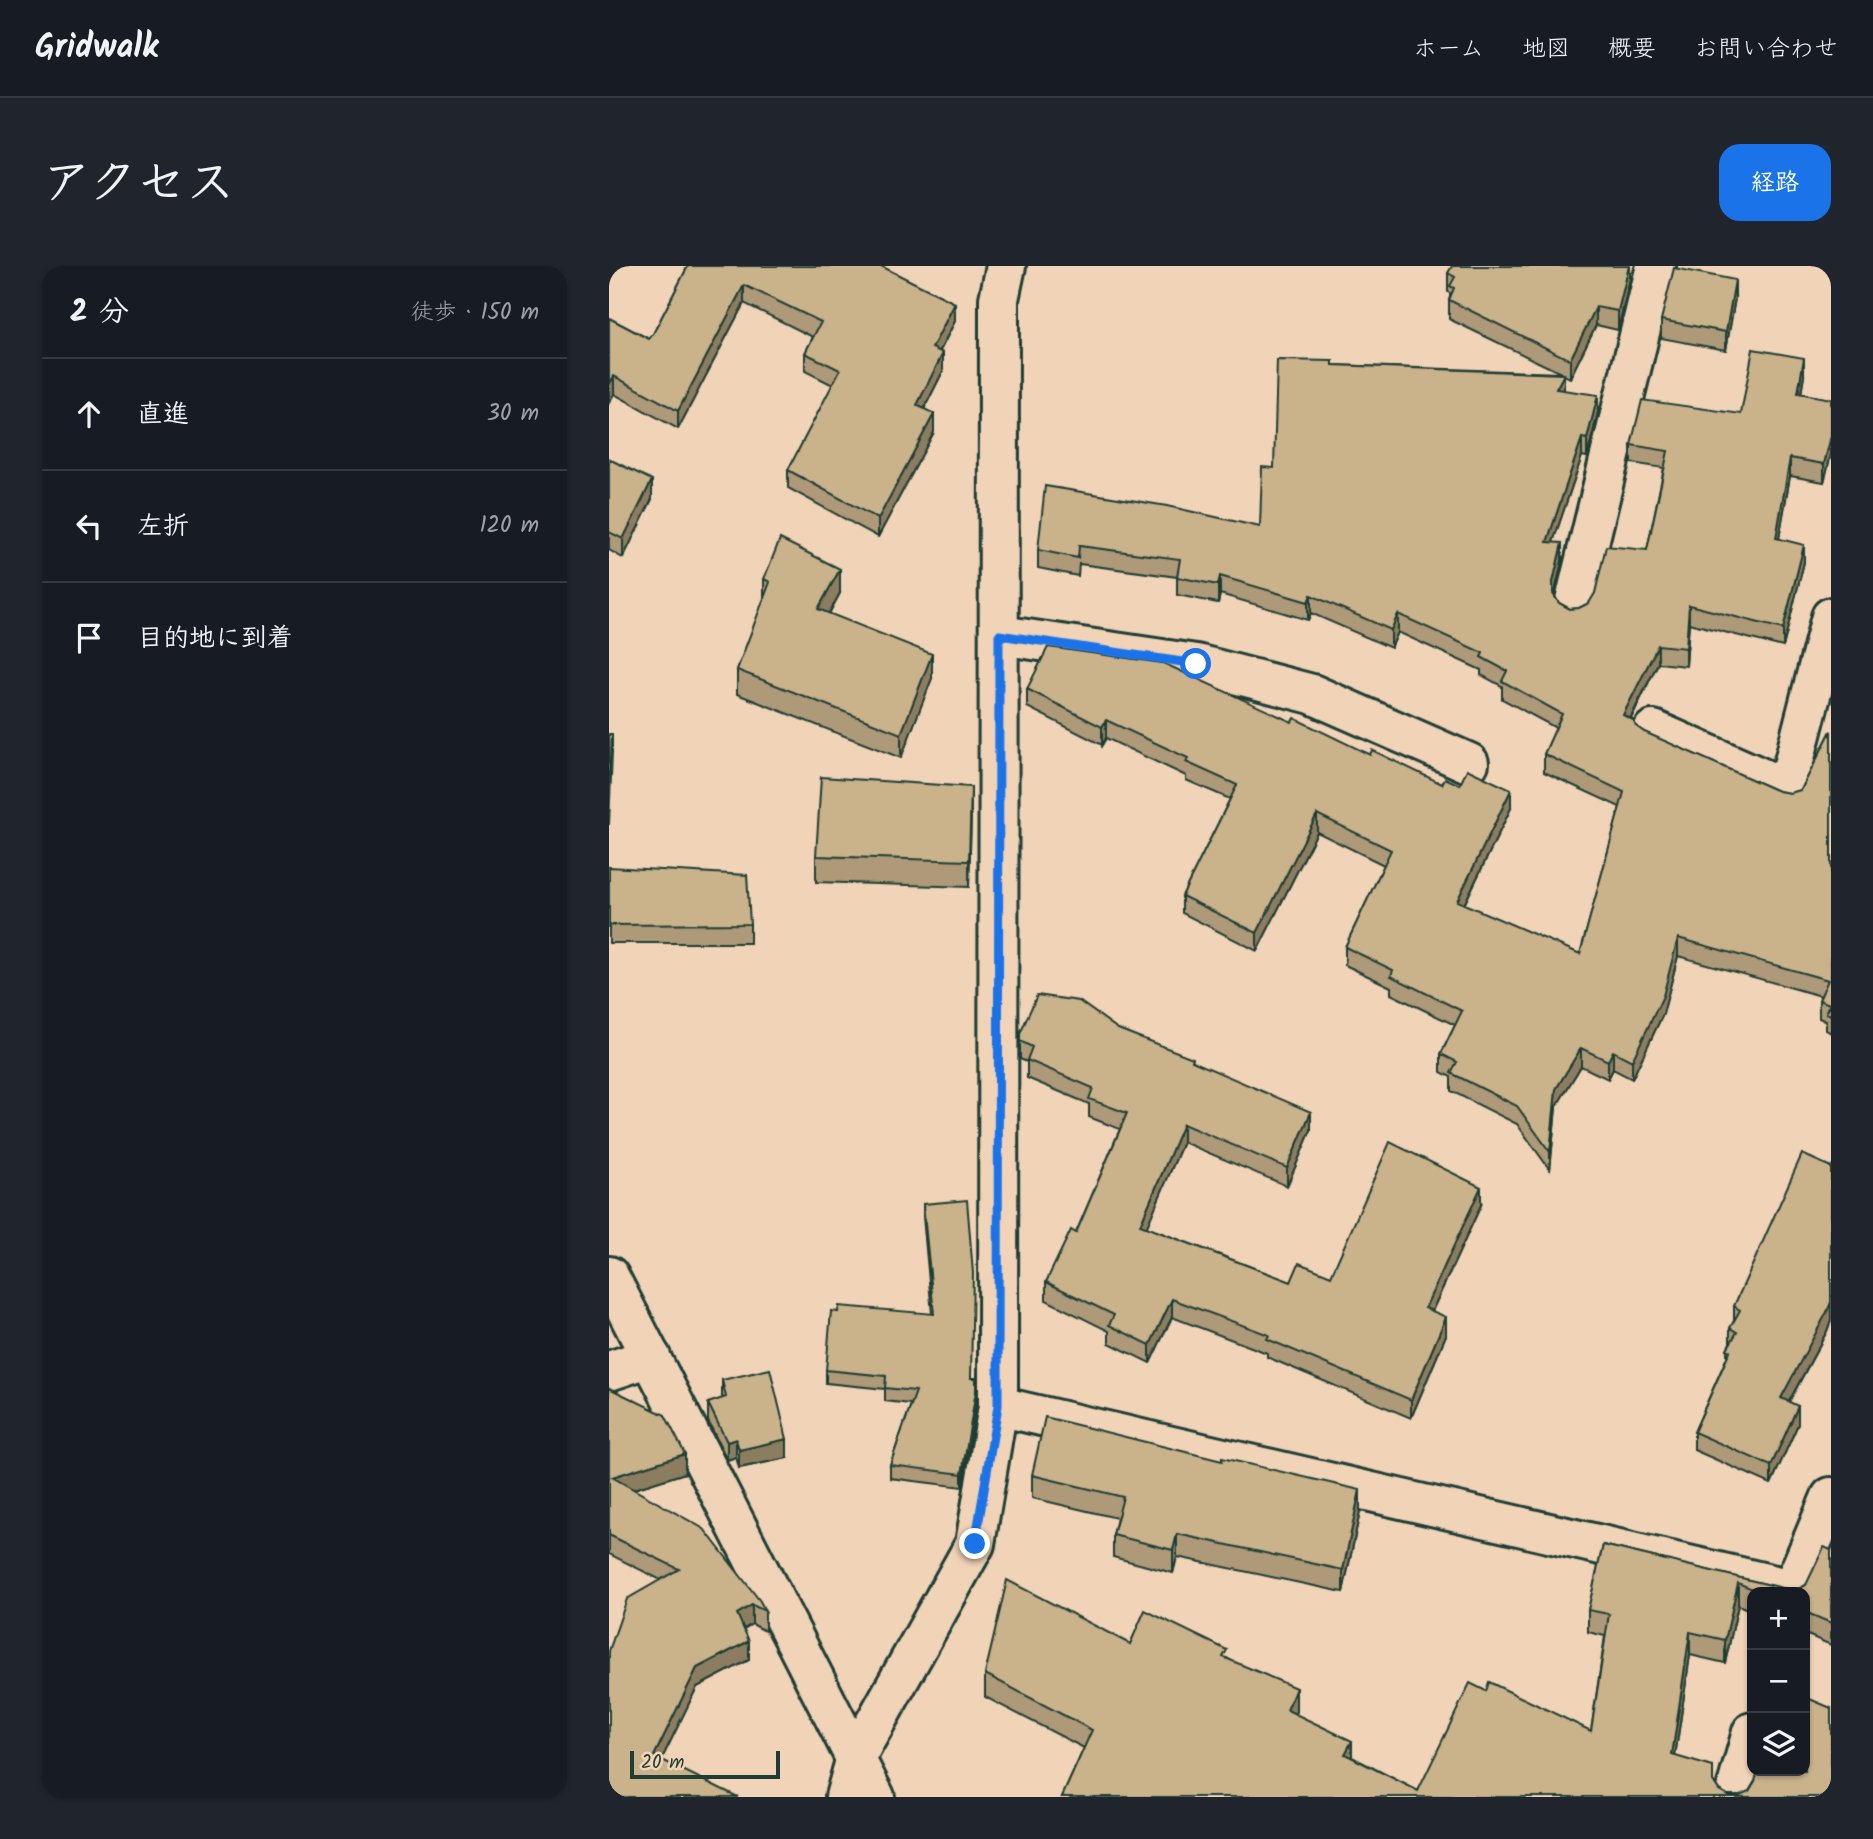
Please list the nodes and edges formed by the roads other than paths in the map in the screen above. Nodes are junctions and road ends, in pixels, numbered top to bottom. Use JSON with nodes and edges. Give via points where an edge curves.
{"nodes":[{"id":1,"x":1006,"y":266,"type":"edge"},
{"id":2,"x":1656,"y":266,"type":"edge"},
{"id":3,"x":1574,"y":605,"type":"dead end"},
{"id":4,"x":1831,"y":617,"type":"edge"},
{"id":5,"x":999,"y":635,"type":"junction"},
{"id":6,"x":1653,"y":730,"type":"dead end"},
{"id":7,"x":1469,"y":763,"type":"dead end"},
{"id":8,"x":609,"y":1276,"type":"edge"},
{"id":9,"x":651,"y":1357,"type":"junction"},
{"id":10,"x":609,"y":1371,"type":"edge"},
{"id":11,"x":998,"y":1406,"type":"junction"},
{"id":12,"x":1831,"y":1497,"type":"edge"},
{"id":13,"x":1778,"y":1587,"type":"edge"},
{"id":14,"x":1792,"y":1587,"type":"edge"},
{"id":15,"x":1747,"y":1750,"type":"edge"},
{"id":16,"x":856,"y":1757,"type":"junction"},
{"id":17,"x":845,"y":1797,"type":"edge"},
{"id":18,"x":875,"y":1797,"type":"edge"},
{"id":19,"x":1734,"y":1797,"type":"edge"}],
"edges":[{"from":1,"to":5,"type":"street","via":[[999,299]]},
{"from":2,"to":3,"type":"street"},
{"from":4,"to":6,"type":"street","via":[[1787,789]]},
{"from":5,"to":7,"type":"street","via":[[1196,664],[1312,694]]},
{"from":5,"to":11,"type":"street"},
{"from":8,"to":9,"type":"street"},
{"from":9,"to":10,"type":"street"},
{"from":9,"to":16,"type":"street"},
{"from":11,"to":13,"type":"street"},
{"from":11,"to":16,"type":"street","via":[[975,1544]]},
{"from":12,"to":14,"type":"street"},
{"from":15,"to":19,"type":"street"},
{"from":16,"to":17,"type":"street"},
{"from":16,"to":18,"type":"street"}]}
